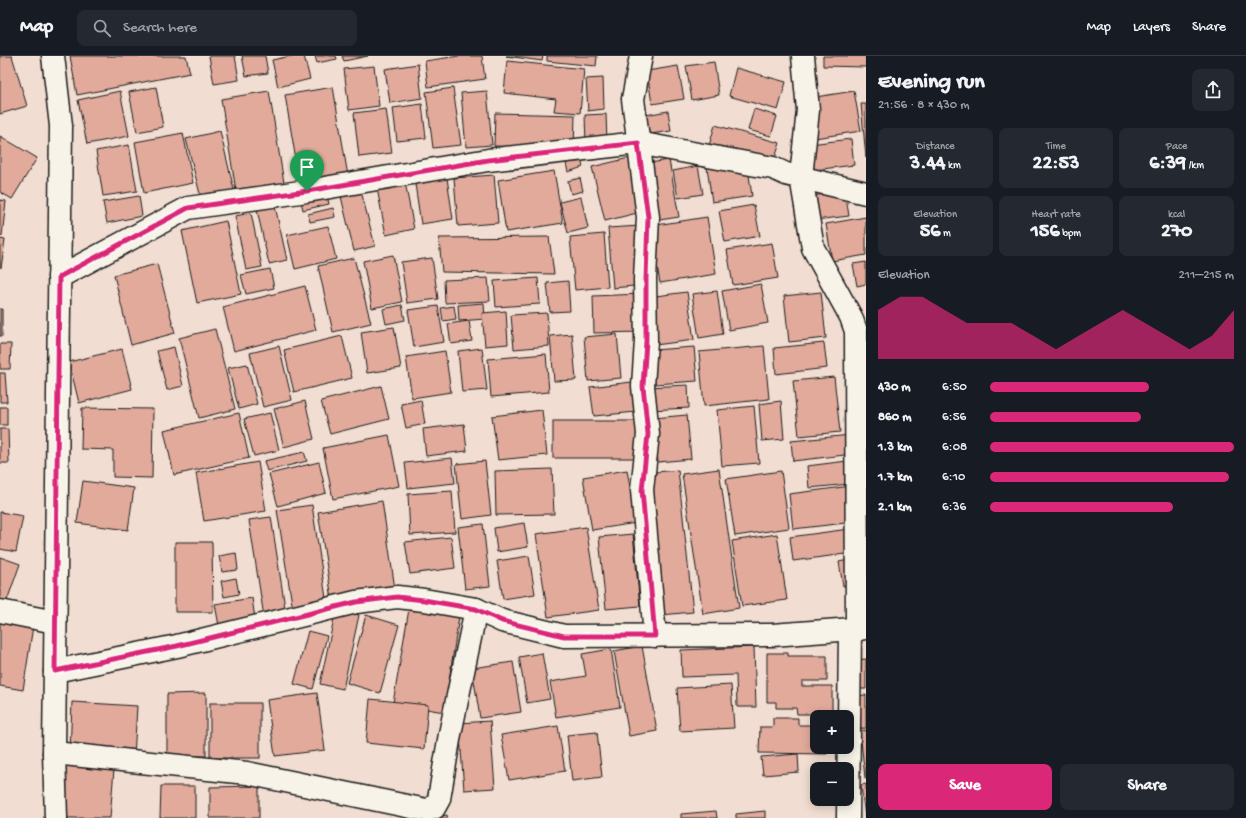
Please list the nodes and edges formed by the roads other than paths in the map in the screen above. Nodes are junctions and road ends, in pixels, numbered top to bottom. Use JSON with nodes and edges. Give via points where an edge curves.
{"nodes":[{"id":1,"x":53,"y":56,"type":"edge"},
{"id":2,"x":641,"y":56,"type":"edge"},
{"id":3,"x":803,"y":56,"type":"edge"},
{"id":4,"x":638,"y":143,"type":"junction"},
{"id":5,"x":801,"y":177,"type":"junction"},
{"id":6,"x":866,"y":193,"type":"edge"},
{"id":7,"x":59,"y":277,"type":"junction"},
{"id":8,"x":476,"y":609,"type":"junction"},
{"id":9,"x":0,"y":611,"type":"edge"},
{"id":10,"x":55,"y":622,"type":"junction"},
{"id":11,"x":858,"y":629,"type":"edge"},
{"id":12,"x":655,"y":636,"type":"junction"},
{"id":13,"x":55,"y":671,"type":"junction"},
{"id":14,"x":54,"y":753,"type":"junction"},
{"id":15,"x":56,"y":818,"type":"edge"},
{"id":16,"x":848,"y":818,"type":"edge"}],
"edges":[{"from":1,"to":7,"type":"street","via":[[61,126]]},
{"from":2,"to":4,"type":"street","via":[[633,100]]},
{"from":3,"to":5,"type":"street","via":[[808,110]]},
{"from":4,"to":5,"type":"street","via":[[773,168]]},
{"from":4,"to":7,"type":"street","via":[[488,160],[307,191],[188,208]]},
{"from":4,"to":12,"type":"street","via":[[648,217],[643,386],[648,434],[642,490]]},
{"from":5,"to":6,"type":"street"},
{"from":5,"to":11,"type":"street","via":[[813,248],[851,317],[856,331]]},
{"from":7,"to":10,"type":"street"},
{"from":8,"to":12,"type":"street","via":[[502,621],[564,636]]},
{"from":8,"to":13,"type":"street","via":[[397,597],[356,602],[177,646]]},
{"from":8,"to":14,"type":"street","via":[[439,800],[434,808],[426,810],[247,773]]},
{"from":9,"to":10,"type":"street"},
{"from":10,"to":13,"type":"street"},
{"from":11,"to":12,"type":"street","via":[[772,635]]},
{"from":11,"to":16,"type":"street"},
{"from":13,"to":14,"type":"street"},
{"from":14,"to":15,"type":"street"}]}
